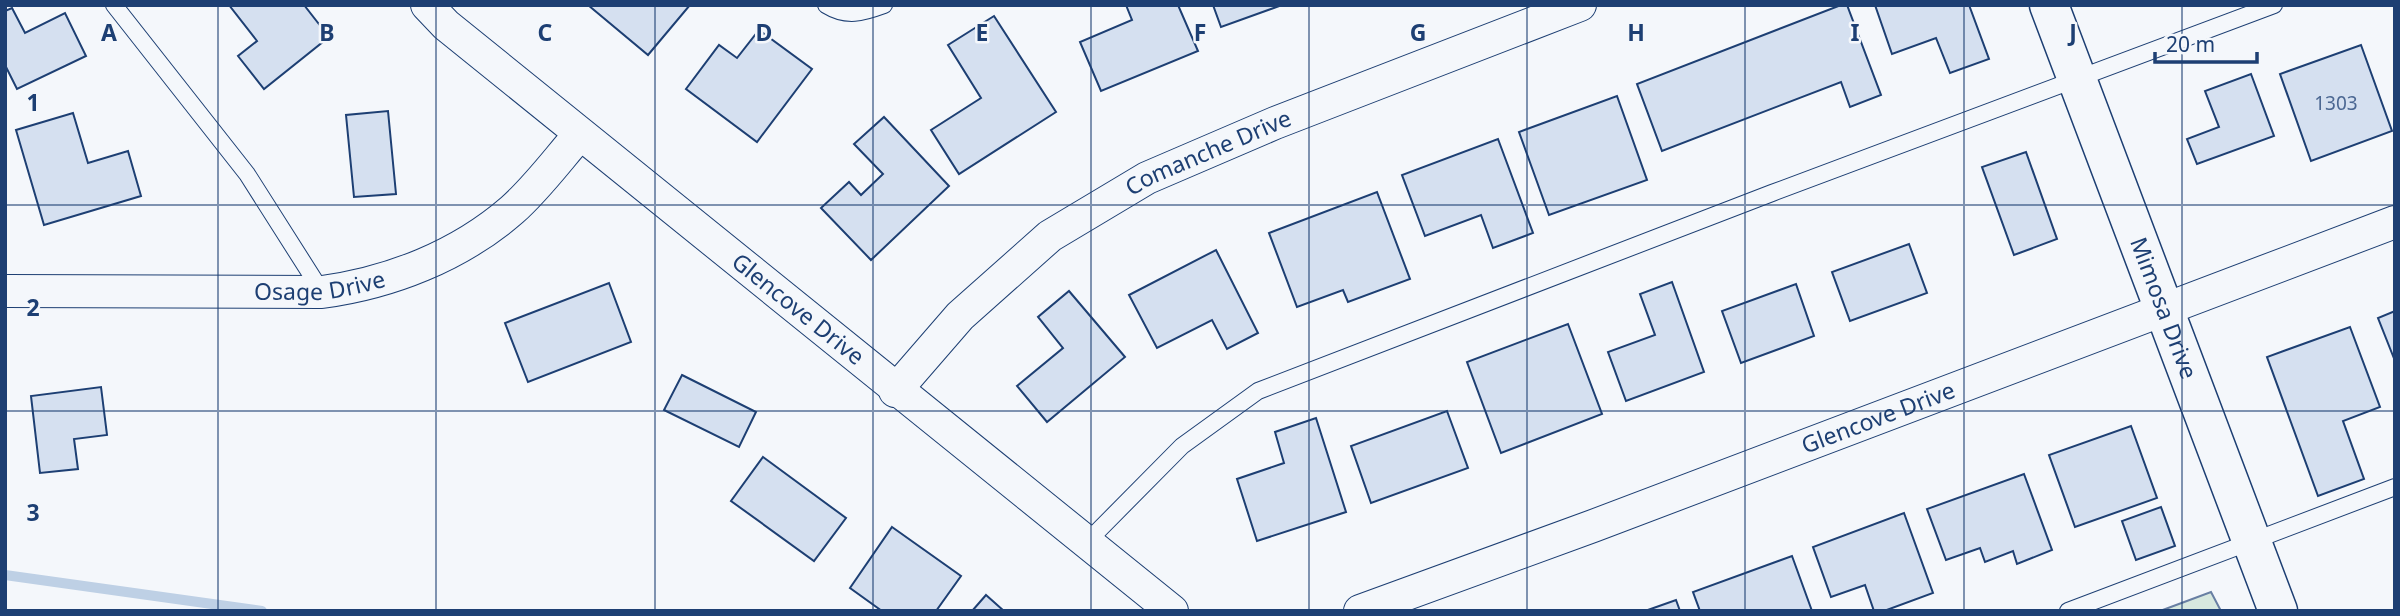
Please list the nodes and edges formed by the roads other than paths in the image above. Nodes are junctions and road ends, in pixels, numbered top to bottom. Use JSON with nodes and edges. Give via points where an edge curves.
{"nodes":[{"id":1,"x":114,"y":5,"type":"edge"},
{"id":2,"x":427,"y":5,"type":"edge"},
{"id":3,"x":826,"y":5,"type":"edge"},
{"id":4,"x":884,"y":5,"type":"edge"},
{"id":5,"x":1580,"y":5,"type":"edge"},
{"id":6,"x":2049,"y":5,"type":"edge"},
{"id":7,"x":2274,"y":5,"type":"edge"},
{"id":8,"x":2077,"y":80,"type":"junction"},
{"id":9,"x":580,"y":135,"type":"junction"},
{"id":10,"x":2395,"y":222,"type":"edge"},
{"id":11,"x":5,"y":291,"type":"edge"},
{"id":12,"x":322,"y":292,"type":"junction"},
{"id":13,"x":2165,"y":310,"type":"junction"},
{"id":14,"x":895,"y":390,"type":"junction"},
{"id":15,"x":2395,"y":487,"type":"edge"},
{"id":16,"x":2252,"y":541,"type":"junction"},
{"id":17,"x":1085,"y":544,"type":"junction"},
{"id":18,"x":1172,"y":611,"type":"edge"},
{"id":19,"x":1360,"y":611,"type":"edge"},
{"id":20,"x":2068,"y":611,"type":"edge"},
{"id":21,"x":2278,"y":611,"type":"edge"}],
"edges":[{"from":1,"to":12,"type":"lane","via":[[247,174]]},
{"from":2,"to":9,"type":"street","name":"Glencove Drive"},
{"from":3,"to":4,"type":"lane","via":[[856,15]]},
{"from":5,"to":14,"type":"street","name":"Comanche Drive","via":[[1147,177],[1051,236],[960,316]]},
{"from":6,"to":8,"type":"street","name":"Mimosa Drive"},
{"from":7,"to":8,"type":"lane"},
{"from":8,"to":13,"type":"street","name":"Mimosa Drive"},
{"from":8,"to":17,"type":"lane","via":[[1258,391],[1182,446]]},
{"from":9,"to":12,"type":"street","name":"Osage Drive","via":[[512,210],[460,248],[401,273]]},
{"from":9,"to":14,"type":"street","name":"Glencove Drive"},
{"from":10,"to":13,"type":"street","name":"Glencove Drive"},
{"from":11,"to":12,"type":"street","name":"Osage Drive"},
{"from":13,"to":16,"type":"street","name":"Mimosa Drive"},
{"from":13,"to":19,"type":"street","name":"Glencove Drive"},
{"from":14,"to":17,"type":"street","name":"Glencove Drive"},
{"from":15,"to":16,"type":"lane"},
{"from":16,"to":20,"type":"lane"},
{"from":16,"to":21,"type":"street","name":"Mimosa Drive"},
{"from":17,"to":18,"type":"street","name":"Glencove Drive"}]}
